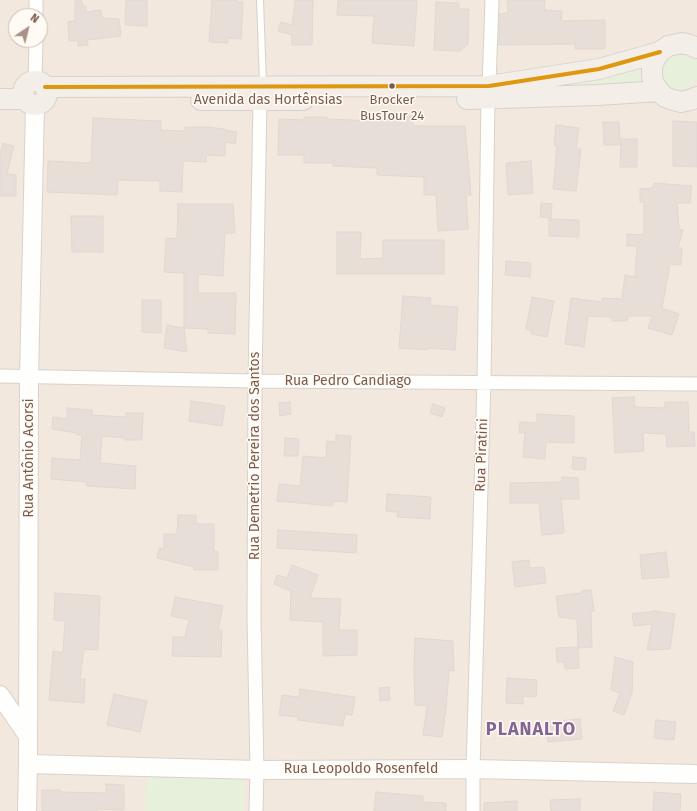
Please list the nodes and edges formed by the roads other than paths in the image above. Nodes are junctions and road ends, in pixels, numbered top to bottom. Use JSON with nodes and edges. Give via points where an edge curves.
{"nodes":[{"id":1,"x":260,"y":0,"type":"edge"},
{"id":2,"x":492,"y":0,"type":"edge"},
{"id":3,"x":692,"y":42,"type":"edge"},
{"id":4,"x":36,"y":48,"type":"edge"},
{"id":5,"x":660,"y":52,"type":"junction"},
{"id":6,"x":0,"y":86,"type":"edge"},
{"id":7,"x":658,"y":91,"type":"junction"},
{"id":8,"x":35,"y":93,"type":"junction"},
{"id":9,"x":262,"y":93,"type":"junction"},
{"id":10,"x":489,"y":93,"type":"junction"},
{"id":11,"x":697,"y":97,"type":"edge"},
{"id":12,"x":0,"y":99,"type":"edge"},
{"id":13,"x":0,"y":376,"type":"edge"},
{"id":14,"x":29,"y":376,"type":"junction"},
{"id":15,"x":255,"y":381,"type":"junction"},
{"id":16,"x":484,"y":381,"type":"junction"},
{"id":17,"x":697,"y":384,"type":"edge"},
{"id":18,"x":0,"y":695,"type":"edge"},
{"id":19,"x":28,"y":736,"type":"junction"},
{"id":20,"x":28,"y":764,"type":"junction"},
{"id":21,"x":473,"y":769,"type":"junction"},
{"id":22,"x":257,"y":770,"type":"junction"},
{"id":23,"x":696,"y":774,"type":"edge"},
{"id":24,"x":27,"y":811,"type":"edge"},
{"id":25,"x":256,"y":811,"type":"edge"},
{"id":26,"x":474,"y":811,"type":"edge"}],
"edges":[{"from":1,"to":9,"type":"lane"},
{"from":2,"to":10,"type":"street","name":"Rua Piratini"},
{"from":3,"to":5,"type":"main road","name":"Avenida das Hortênsias","via":[[668,46]]},
{"from":4,"to":8,"type":"street","name":"Rua Antônio Acorsi"},
{"from":5,"to":7,"type":"main road","via":[[652,67],[652,76]]},
{"from":5,"to":10,"type":"main road","name":"Avenida das Hortênsias"},
{"from":6,"to":8,"type":"main road","name":"Avenida das Hortênsias"},
{"from":7,"to":10,"type":"main road","name":"Avenida das Hortênsias"},
{"from":7,"to":11,"type":"main road","via":[[665,97],[681,102]]},
{"from":8,"to":9,"type":"main road","name":"Avenida das Hortênsias"},
{"from":8,"to":12,"type":"main road","name":"Avenida das Hortênsias"},
{"from":8,"to":14,"type":"street","name":"Rua Antônio Acorsi"},
{"from":9,"to":10,"type":"main road","name":"Avenida das Hortênsias"},
{"from":9,"to":15,"type":"street","name":"Rua Demetrio Pereira dos Santos"},
{"from":10,"to":16,"type":"street","name":"Rua Piratini"},
{"from":13,"to":14,"type":"street","name":"Rua Pedro Candiago"},
{"from":14,"to":15,"type":"street","name":"Rua Pedro Candiago"},
{"from":14,"to":19,"type":"street","name":"Rua Antônio Acorsi"},
{"from":15,"to":16,"type":"street","name":"Rua Pedro Candiago"},
{"from":15,"to":22,"type":"street","name":"Rua Demetrio Pereira dos Santos","via":[[254,617]]},
{"from":16,"to":17,"type":"street","name":"Rua Pedro Candiago"},
{"from":16,"to":21,"type":"street","name":"Rua Piratini"},
{"from":18,"to":19,"type":"street"},
{"from":19,"to":20,"type":"street","name":"Rua Antônio Acorsi"},
{"from":20,"to":22,"type":"street","name":"Rua Leopoldo Rosenfeld"},
{"from":20,"to":24,"type":"street","name":"Rua Antônio Acorsi"},
{"from":21,"to":22,"type":"street","name":"Rua Leopoldo Rosenfeld"},
{"from":21,"to":23,"type":"street","name":"Rua Leopoldo Rosenfeld"},
{"from":21,"to":26,"type":"street","name":"Rua Piratini"},
{"from":22,"to":25,"type":"street","name":"Rua Demetrio Pereira dos Santos"}]}
